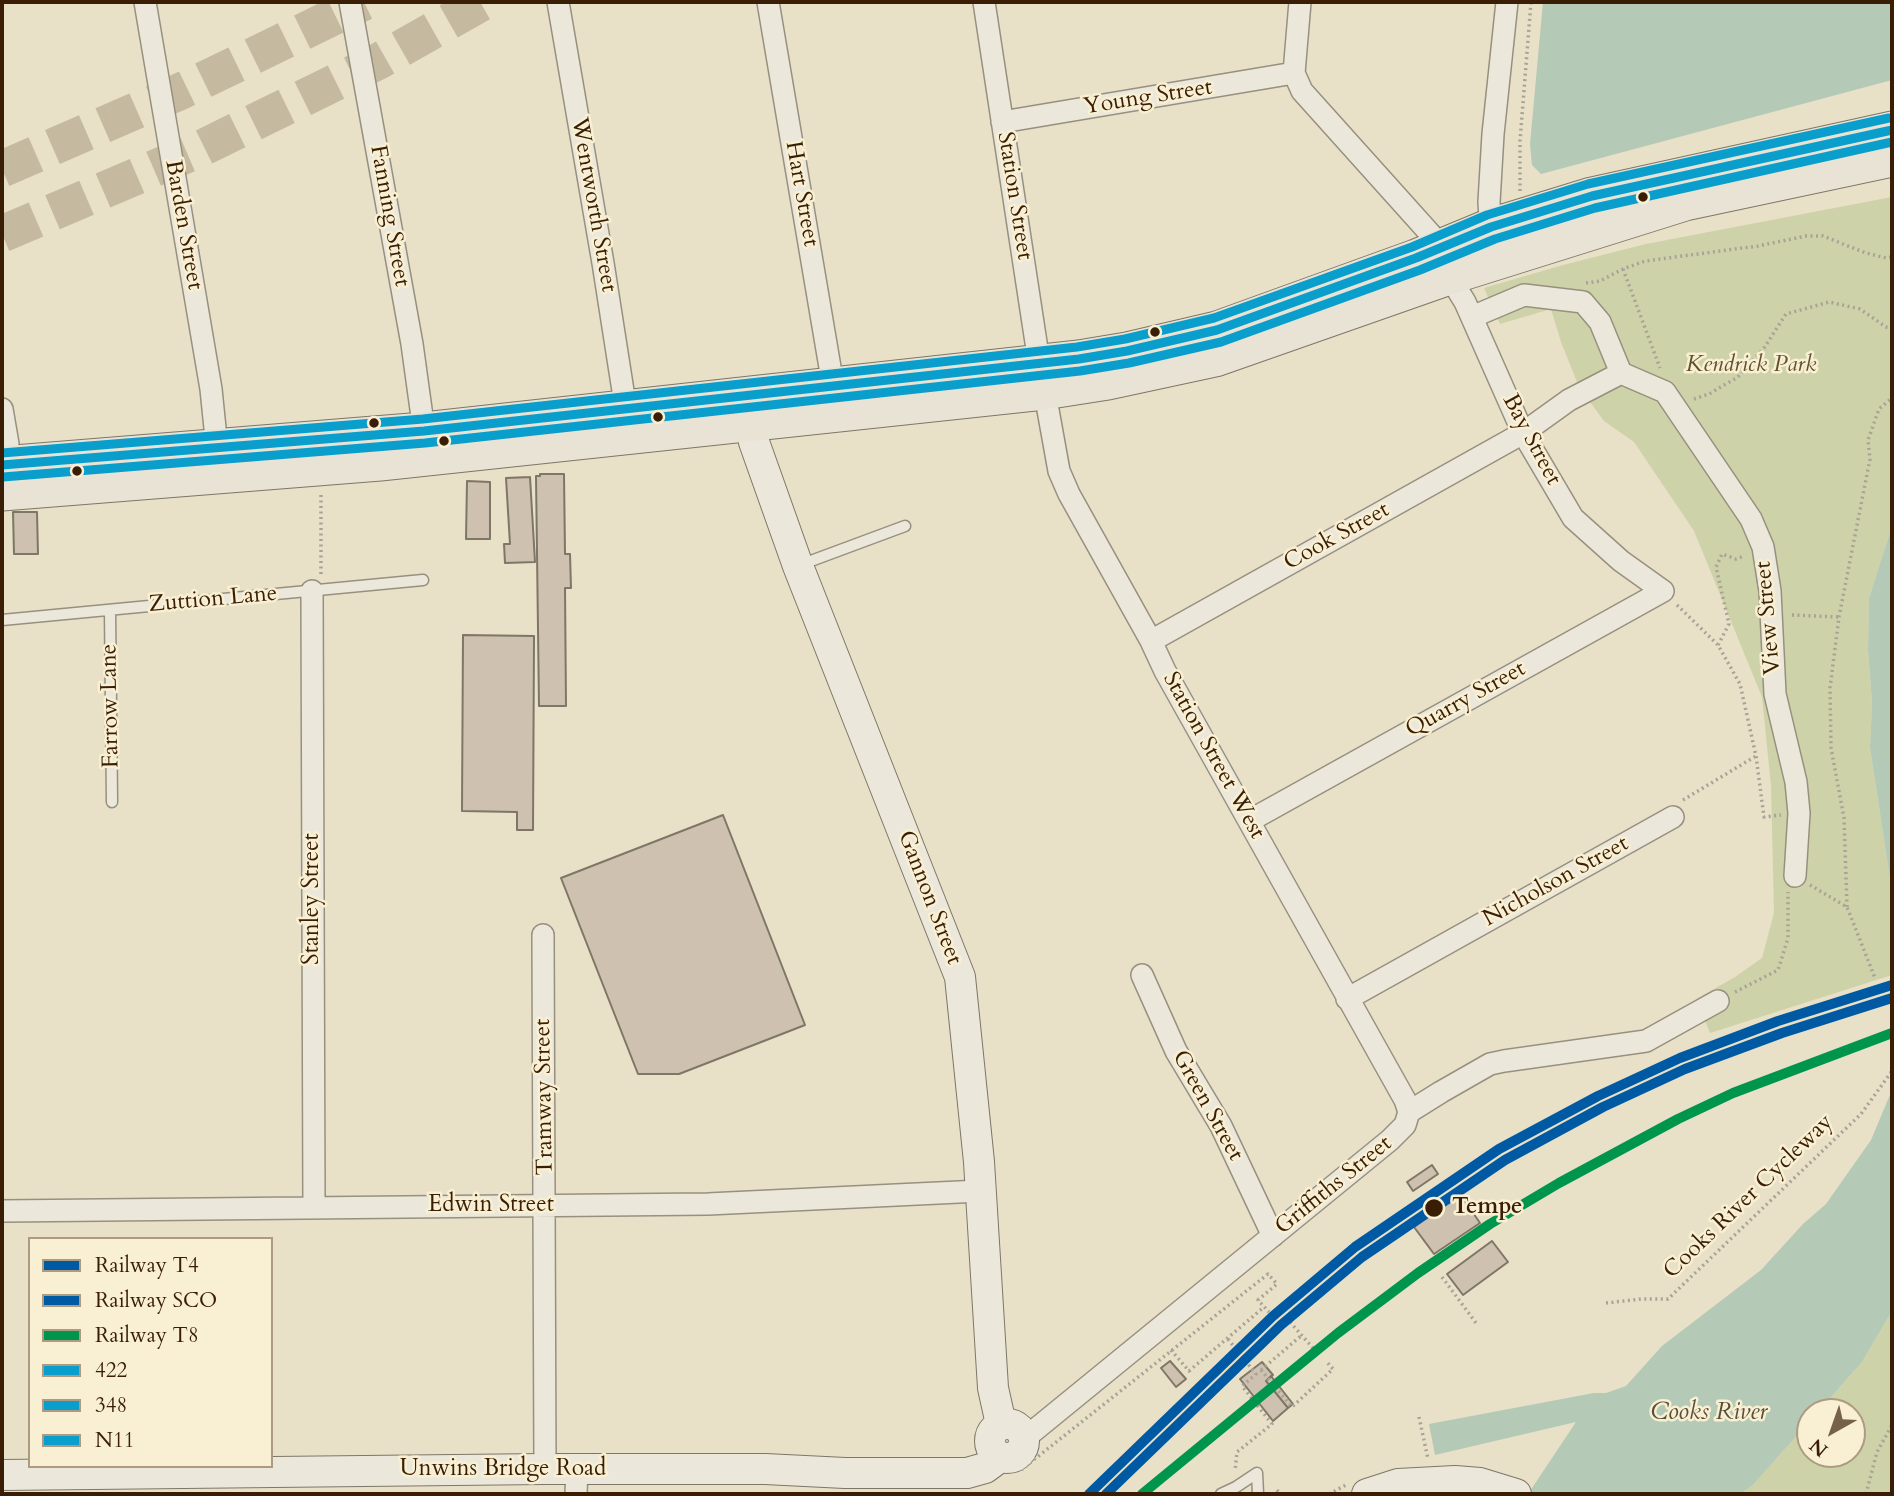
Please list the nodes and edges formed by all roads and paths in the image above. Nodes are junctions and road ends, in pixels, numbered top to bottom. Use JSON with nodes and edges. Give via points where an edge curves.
{"nodes":[{"id":1,"x":145,"y":2,"type":"edge"},
{"id":2,"x":350,"y":2,"type":"edge"},
{"id":3,"x":558,"y":2,"type":"edge"},
{"id":4,"x":768,"y":2,"type":"edge"},
{"id":5,"x":985,"y":2,"type":"edge"},
{"id":6,"x":1300,"y":2,"type":"edge"},
{"id":7,"x":1507,"y":2,"type":"edge"},
{"id":8,"x":1531,"y":2,"type":"edge"},
{"id":9,"x":1294,"y":73,"type":"junction"},
{"id":10,"x":1002,"y":122,"type":"junction"},
{"id":11,"x":1892,"y":130,"type":"edge"},
{"id":12,"x":1892,"y":158,"type":"edge"},
{"id":13,"x":1520,"y":198,"type":"dead end"},
{"id":14,"x":1491,"y":244,"type":"junction"},
{"id":15,"x":1892,"y":257,"type":"edge"},
{"id":16,"x":1446,"y":262,"type":"junction"},
{"id":17,"x":1623,"y":269,"type":"junction"},
{"id":18,"x":1578,"y":284,"type":"dead end"},
{"id":19,"x":1472,"y":317,"type":"junction"},
{"id":20,"x":1892,"y":327,"type":"edge"},
{"id":21,"x":1621,"y":373,"type":"junction"},
{"id":22,"x":1041,"y":377,"type":"junction"},
{"id":23,"x":834,"y":385,"type":"junction"},
{"id":24,"x":1892,"y":398,"type":"edge"},
{"id":25,"x":1669,"y":399,"type":"junction"},
{"id":26,"x":2,"y":409,"type":"edge"},
{"id":27,"x":746,"y":409,"type":"junction"},
{"id":28,"x":626,"y":410,"type":"junction"},
{"id":29,"x":424,"y":431,"type":"junction"},
{"id":30,"x":1523,"y":433,"type":"junction"},
{"id":31,"x":217,"y":448,"type":"junction"},
{"id":32,"x":3,"y":476,"type":"edge"},
{"id":33,"x":321,"y":489,"type":"dead end"},
{"id":34,"x":905,"y":526,"type":"dead end"},
{"id":35,"x":1736,"y":559,"type":"dead end"},
{"id":36,"x":798,"y":566,"type":"junction"},
{"id":37,"x":423,"y":580,"type":"dead end"},
{"id":38,"x":1654,"y":585,"type":"junction"},
{"id":39,"x":316,"y":590,"type":"junction"},
{"id":40,"x":110,"y":610,"type":"junction"},
{"id":41,"x":1771,"y":615,"type":"junction"},
{"id":42,"x":1839,"y":617,"type":"junction"},
{"id":43,"x":2,"y":620,"type":"edge"},
{"id":44,"x":1151,"y":641,"type":"junction"},
{"id":45,"x":1718,"y":645,"type":"junction"},
{"id":46,"x":1756,"y":756,"type":"junction"},
{"id":47,"x":112,"y":802,"type":"dead end"},
{"id":48,"x":1799,"y":813,"type":"junction"},
{"id":49,"x":1673,"y":817,"type":"joint"},
{"id":50,"x":1249,"y":821,"type":"junction"},
{"id":51,"x":1790,"y":886,"type":"junction"},
{"id":52,"x":1847,"y":907,"type":"junction"},
{"id":53,"x":543,"y":935,"type":"dead end"},
{"id":54,"x":1142,"y":975,"type":"dead end"},
{"id":55,"x":1875,"y":978,"type":"dead end"},
{"id":56,"x":1347,"y":999,"type":"junction"},
{"id":57,"x":1718,"y":1002,"type":"joint"},
{"id":58,"x":1892,"y":1071,"type":"edge"},
{"id":59,"x":1409,"y":1112,"type":"junction"},
{"id":60,"x":981,"y":1191,"type":"junction"},
{"id":61,"x":546,"y":1206,"type":"junction"},
{"id":62,"x":314,"y":1207,"type":"junction"},
{"id":63,"x":2,"y":1211,"type":"edge"},
{"id":64,"x":1273,"y":1236,"type":"junction"},
{"id":65,"x":1442,"y":1277,"type":"dead end"},
{"id":66,"x":1605,"y":1303,"type":"dead end"},
{"id":67,"x":1264,"y":1307,"type":"junction"},
{"id":68,"x":1269,"y":1312,"type":"dead end"},
{"id":69,"x":1290,"y":1322,"type":"dead end"},
{"id":70,"x":1476,"y":1323,"type":"dead end"},
{"id":71,"x":1156,"y":1332,"type":"junction"},
{"id":72,"x":1302,"y":1335,"type":"junction"},
{"id":73,"x":1228,"y":1339,"type":"junction"},
{"id":74,"x":1313,"y":1348,"type":"dead end"},
{"id":75,"x":1172,"y":1352,"type":"junction"},
{"id":76,"x":1327,"y":1362,"type":"dead end"},
{"id":77,"x":1263,"y":1368,"type":"junction"},
{"id":78,"x":1256,"y":1374,"type":"junction"},
{"id":79,"x":1419,"y":1417,"type":"dead end"},
{"id":80,"x":1892,"y":1425,"type":"edge"},
{"id":81,"x":1013,"y":1431,"type":"junction"},
{"id":82,"x":1237,"y":1452,"type":"dead end"},
{"id":83,"x":1428,"y":1461,"type":"dead end"},
{"id":84,"x":1009,"y":1464,"type":"junction"},
{"id":85,"x":765,"y":1468,"type":"junction"},
{"id":86,"x":545,"y":1469,"type":"junction"},
{"id":87,"x":2,"y":1475,"type":"edge"},
{"id":88,"x":577,"y":1482,"type":"edge"},
{"id":89,"x":684,"y":1482,"type":"edge"},
{"id":90,"x":723,"y":1494,"type":"edge"},
{"id":91,"x":1221,"y":1494,"type":"edge"},
{"id":92,"x":1258,"y":1494,"type":"edge"},
{"id":93,"x":1367,"y":1494,"type":"edge"},
{"id":94,"x":1516,"y":1494,"type":"edge"},
{"id":95,"x":1866,"y":1494,"type":"edge"}],
"edges":[{"from":1,"to":31,"type":"street","name":"Barden Street"},
{"from":2,"to":29,"type":"street","name":"Fanning Street"},
{"from":3,"to":28,"type":"street","name":"Wentworth Street"},
{"from":4,"to":23,"type":"street","name":"Hart Street"},
{"from":5,"to":10,"type":"street","name":"Station Street"},
{"from":6,"to":9,"type":"street"},
{"from":7,"to":14,"type":"street","via":[[1493,134]]},
{"from":8,"to":13,"type":"path"},
{"from":9,"to":10,"type":"street","name":"Young Street"},
{"from":9,"to":16,"type":"street","name":"Bay Street","via":[[1302,91]]},
{"from":10,"to":22,"type":"street","name":"Station Street"},
{"from":11,"to":14,"type":"highway","via":[[1592,195]]},
{"from":12,"to":14,"type":"highway"},
{"from":14,"to":16,"type":"highway"},
{"from":15,"to":17,"type":"path","via":[[1866,253],[1823,236],[1806,236],[1645,261]]},
{"from":16,"to":19,"type":"street","name":"Bay Street"},
{"from":16,"to":22,"type":"highway"},
{"from":17,"to":18,"type":"path","via":[[1600,281]]},
{"from":17,"to":25,"type":"path"},
{"from":19,"to":21,"type":"street","via":[[1524,295],[1583,302],[1600,322]]},
{"from":19,"to":30,"type":"street","name":"Bay Street"},
{"from":20,"to":25,"type":"path","via":[[1860,309],[1829,302],[1786,314],[1738,377],[1709,394]]},
{"from":21,"to":25,"type":"street"},
{"from":21,"to":30,"type":"street","via":[[1569,400]]},
{"from":22,"to":23,"type":"highway"},
{"from":22,"to":27,"type":"highway","via":[[790,418]]},
{"from":22,"to":44,"type":"street","name":"Station Street West","via":[[1059,471]]},
{"from":23,"to":27,"type":"highway"},
{"from":24,"to":42,"type":"path","via":[[1879,409],[1868,440],[1870,459]]},
{"from":25,"to":41,"type":"street","name":"View Street","via":[[1759,536]]},
{"from":26,"to":32,"type":"street","via":[[8,444]]},
{"from":27,"to":28,"type":"highway"},
{"from":27,"to":32,"type":"highway","via":[[380,462]]},
{"from":27,"to":36,"type":"street","name":"Gannon Street"},
{"from":28,"to":29,"type":"highway"},
{"from":29,"to":31,"type":"highway"},
{"from":30,"to":38,"type":"street","name":"Bay Street","via":[[1573,518]]},
{"from":30,"to":44,"type":"street","name":"Cook Street"},
{"from":31,"to":32,"type":"highway"},
{"from":33,"to":39,"type":"path"},
{"from":34,"to":36,"type":"lane"},
{"from":35,"to":45,"type":"path","via":[[1722,554],[1716,566],[1729,624]]},
{"from":36,"to":60,"type":"street","name":"Gannon Street","via":[[960,977]]},
{"from":37,"to":39,"type":"lane","name":"Zuttion Lane"},
{"from":38,"to":45,"type":"path"},
{"from":38,"to":50,"type":"street","name":"Quarry Street"},
{"from":39,"to":40,"type":"lane","name":"Zuttion Lane"},
{"from":39,"to":62,"type":"street","name":"Stanley Street"},
{"from":40,"to":43,"type":"lane","name":"Zuttion Lane"},
{"from":40,"to":47,"type":"lane","name":"Farrow Lane"},
{"from":41,"to":42,"type":"path"},
{"from":41,"to":48,"type":"street","name":"View Street","via":[[1775,694]]},
{"from":42,"to":52,"type":"path","via":[[1830,688],[1831,748],[1844,818]]},
{"from":44,"to":50,"type":"street","name":"Station Street West"},
{"from":45,"to":46,"type":"path","via":[[1740,684]]},
{"from":46,"to":48,"type":"path","via":[[1763,817]]},
{"from":46,"to":49,"type":"path","via":[[1680,802]]},
{"from":48,"to":51,"type":"street","name":"View Street"},
{"from":49,"to":56,"type":"street","name":"Nicholson Street"},
{"from":50,"to":56,"type":"street","name":"Station Street West"},
{"from":51,"to":52,"type":"path"},
{"from":51,"to":57,"type":"path","via":[[1788,938],[1778,970]]},
{"from":52,"to":55,"type":"path"},
{"from":53,"to":61,"type":"street","name":"Tramway Street"},
{"from":54,"to":64,"type":"street","name":"Green Street","via":[[1175,1051],[1221,1126]]},
{"from":56,"to":59,"type":"street","name":"Station Street West"},
{"from":57,"to":59,"type":"street","name":"Griffiths Street","via":[[1646,1041],[1489,1064]]},
{"from":58,"to":66,"type":"path","name":"Cooks River Cycleway","via":[[1861,1114],[1668,1298]]},
{"from":59,"to":64,"type":"street","name":"Griffiths Street","via":[[1399,1133]]},
{"from":60,"to":61,"type":"street","name":"Edwin Street","via":[[708,1205]]},
{"from":60,"to":81,"type":"street","name":"Gannon Street","via":[[993,1388]]},
{"from":61,"to":62,"type":"street","name":"Edwin Street"},
{"from":61,"to":86,"type":"street","name":"Tramway Street"},
{"from":62,"to":63,"type":"street","name":"Edwin Street"},
{"from":64,"to":71,"type":"street","name":"Griffiths Street"},
{"from":65,"to":70,"type":"path"},
{"from":67,"to":68,"type":"path"},
{"from":67,"to":73,"type":"path"},
{"from":67,"to":75,"type":"path","via":[[1258,1300],[1277,1284],[1268,1274]]},
{"from":69,"to":72,"type":"path"},
{"from":71,"to":75,"type":"path"},
{"from":71,"to":81,"type":"street","name":"Griffiths Street"},
{"from":72,"to":74,"type":"path"},
{"from":72,"to":77,"type":"path"},
{"from":73,"to":75,"type":"path","via":[[1189,1371]]},
{"from":73,"to":78,"type":"path"},
{"from":75,"to":84,"type":"path"},
{"from":76,"to":77,"type":"path","via":[[1333,1369],[1292,1407]]},
{"from":77,"to":78,"type":"path"},
{"from":78,"to":82,"type":"path","via":[[1242,1386],[1272,1424]]},
{"from":79,"to":83,"type":"path"},
{"from":80,"to":95,"type":"path","via":[[1877,1452]]},
{"from":81,"to":84,"type":"street","name":"Unwins Bridge Road","via":[[1023,1449]]},
{"from":84,"to":85,"type":"street","name":"Unwins Bridge Road","via":[[967,1473]]},
{"from":85,"to":89,"type":"street","name":"Unwins Bridge Road"},
{"from":85,"to":90,"type":"street","via":[[734,1481]]},
{"from":86,"to":87,"type":"street","name":"Unwins Bridge Road"},
{"from":86,"to":88,"type":"street","name":"Unwins Bridge Road"},
{"from":88,"to":89,"type":"street","name":"Unwins Bridge Road"},
{"from":91,"to":92,"type":"lane","via":[[1257,1473]]},
{"from":93,"to":94,"type":"street","via":[[1427,1481],[1480,1483]]}]}
